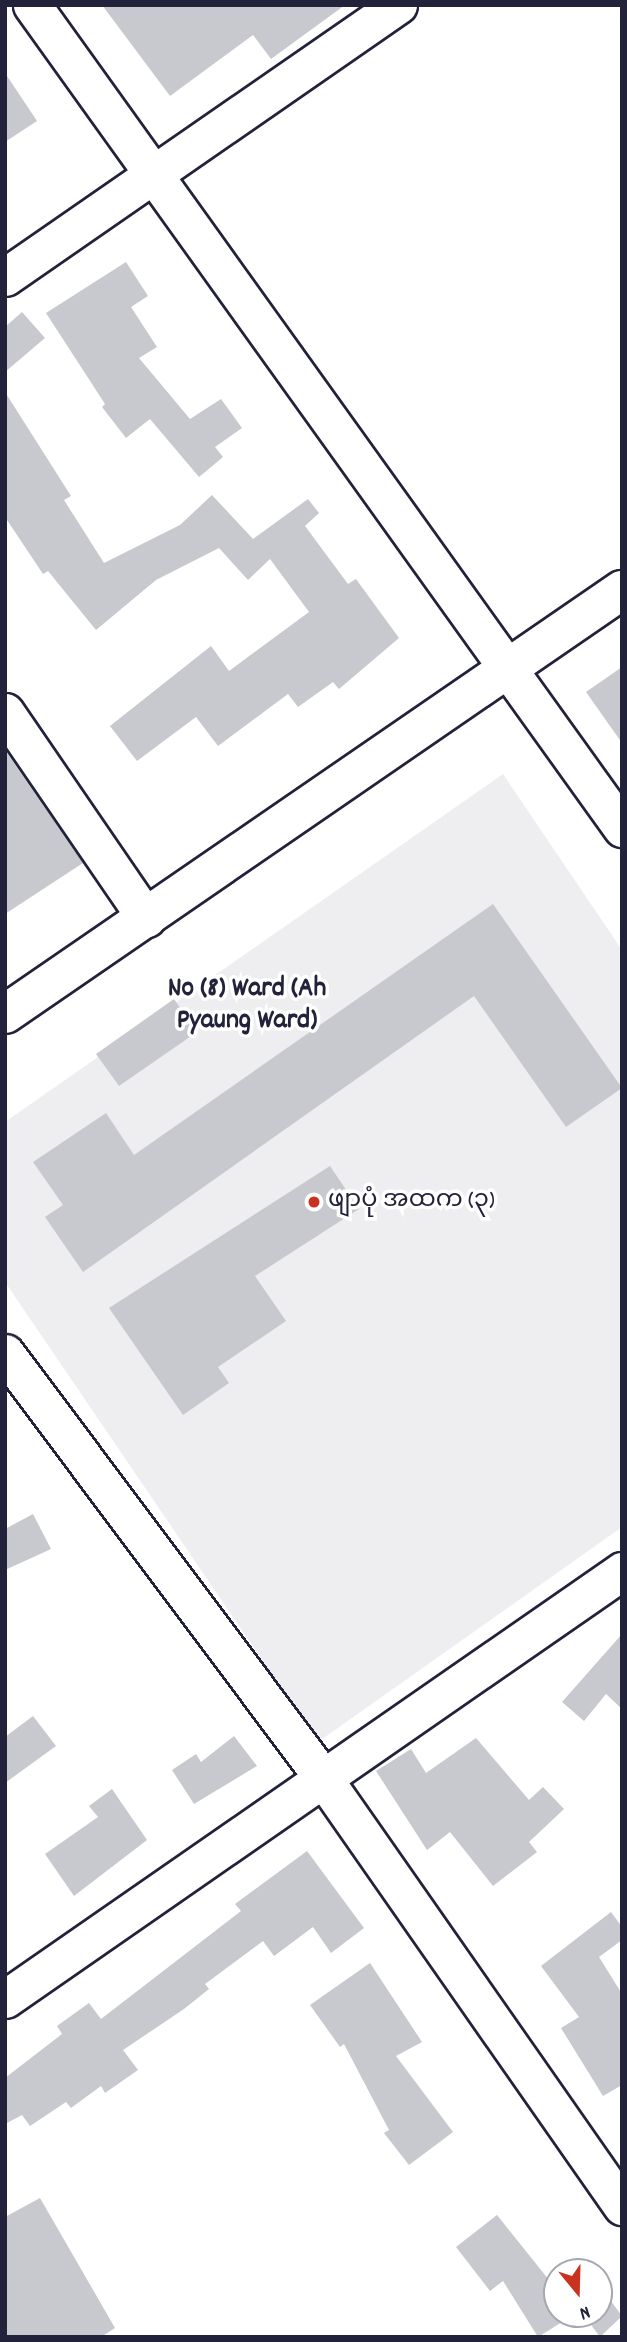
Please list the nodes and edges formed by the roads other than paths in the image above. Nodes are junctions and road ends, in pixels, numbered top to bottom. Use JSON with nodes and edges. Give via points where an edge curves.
{"nodes":[{"id":1,"x":32,"y":5,"type":"edge"},
{"id":2,"x":398,"y":5,"type":"edge"},
{"id":3,"x":151,"y":176,"type":"junction"},
{"id":4,"x":5,"y":277,"type":"edge"},
{"id":5,"x":622,"y":590,"type":"edge"},
{"id":6,"x":510,"y":668,"type":"junction"},
{"id":7,"x":5,"y":712,"type":"edge"},
{"id":8,"x":622,"y":828,"type":"edge"},
{"id":9,"x":146,"y":918,"type":"junction"},
{"id":10,"x":5,"y":1014,"type":"edge"},
{"id":11,"x":5,"y":1353,"type":"edge"},
{"id":12,"x":622,"y":1571,"type":"edge"},
{"id":13,"x":321,"y":1776,"type":"junction"},
{"id":14,"x":5,"y":1999,"type":"edge"},
{"id":15,"x":622,"y":2206,"type":"edge"}],
"edges":[{"from":1,"to":3,"type":"street"},
{"from":2,"to":3,"type":"street"},
{"from":3,"to":4,"type":"street"},
{"from":3,"to":6,"type":"street"},
{"from":5,"to":6,"type":"street"},
{"from":6,"to":8,"type":"street"},
{"from":6,"to":9,"type":"street"},
{"from":7,"to":9,"type":"street"},
{"from":9,"to":10,"type":"street"},
{"from":11,"to":13,"type":"street"},
{"from":12,"to":13,"type":"street"},
{"from":13,"to":14,"type":"street"},
{"from":13,"to":15,"type":"street"}]}
